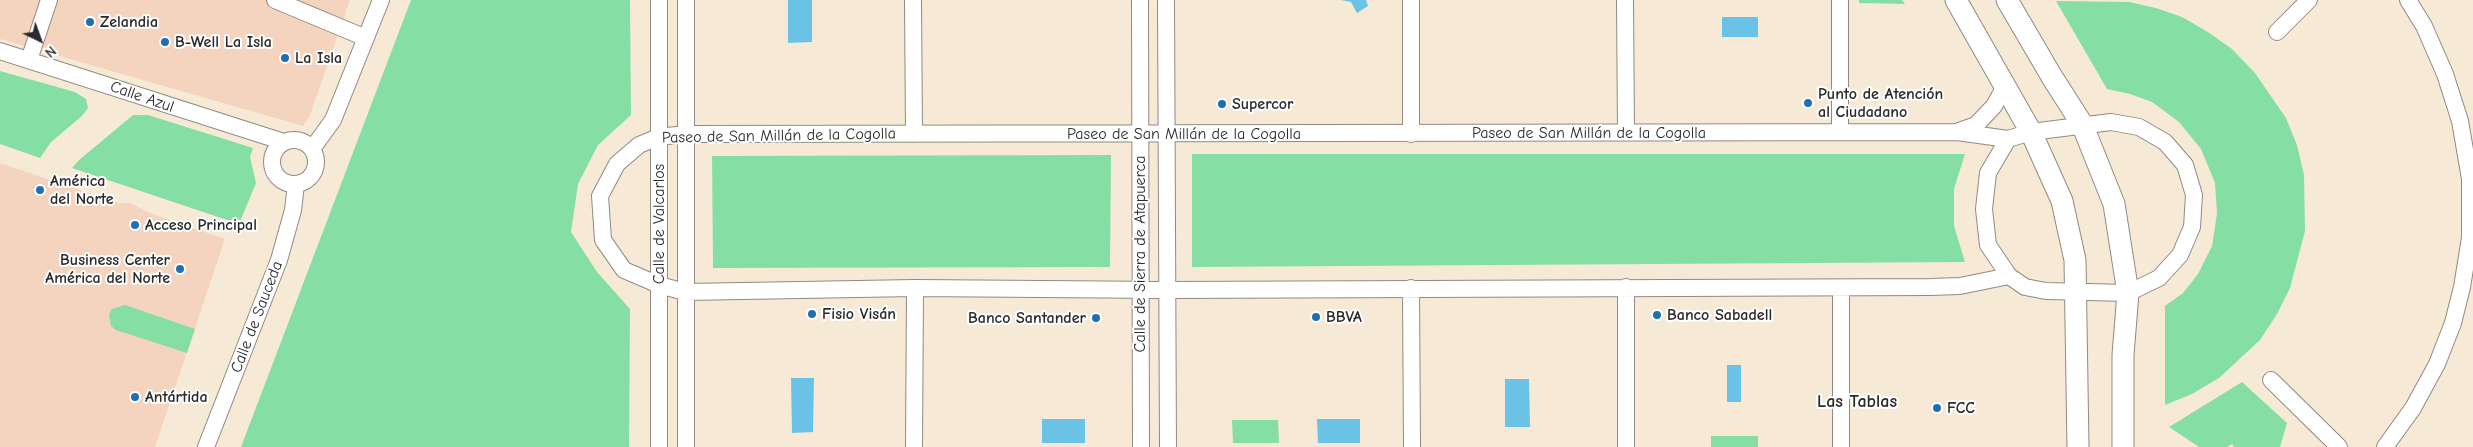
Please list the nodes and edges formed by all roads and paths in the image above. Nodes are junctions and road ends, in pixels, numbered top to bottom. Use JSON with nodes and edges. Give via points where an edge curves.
{"nodes":[{"id":1,"x":49,"y":0,"type":"edge"},
{"id":2,"x":275,"y":0,"type":"edge"},
{"id":3,"x":381,"y":0,"type":"edge"},
{"id":4,"x":659,"y":0,"type":"edge"},
{"id":5,"x":686,"y":0,"type":"edge"},
{"id":6,"x":913,"y":0,"type":"edge"},
{"id":7,"x":1140,"y":0,"type":"edge"},
{"id":8,"x":1166,"y":0,"type":"edge"},
{"id":9,"x":1411,"y":0,"type":"edge"},
{"id":10,"x":1625,"y":0,"type":"edge"},
{"id":11,"x":1840,"y":0,"type":"edge"},
{"id":12,"x":1956,"y":0,"type":"edge"},
{"id":13,"x":2007,"y":0,"type":"edge"},
{"id":14,"x":2309,"y":0,"type":"edge"},
{"id":15,"x":2408,"y":0,"type":"edge"},
{"id":16,"x":2277,"y":32,"type":"dead end"},
{"id":17,"x":366,"y":38,"type":"junction"},
{"id":18,"x":0,"y":51,"type":"edge"},
{"id":19,"x":29,"y":60,"type":"junction"},
{"id":20,"x":2004,"y":86,"type":"junction"},
{"id":21,"x":2082,"y":124,"type":"junction"},
{"id":22,"x":1840,"y":132,"type":"junction"},
{"id":23,"x":1957,"y":132,"type":"junction"},
{"id":24,"x":2031,"y":132,"type":"junction"},
{"id":25,"x":1626,"y":133,"type":"junction"},
{"id":26,"x":686,"y":134,"type":"junction"},
{"id":27,"x":914,"y":134,"type":"junction"},
{"id":28,"x":1140,"y":134,"type":"junction"},
{"id":29,"x":1167,"y":134,"type":"junction"},
{"id":30,"x":1411,"y":134,"type":"junction"},
{"id":31,"x":658,"y":137,"type":"junction"},
{"id":32,"x":2008,"y":139,"type":"junction"},
{"id":33,"x":284,"y":142,"type":"junction"},
{"id":34,"x":312,"y":149,"type":"junction"},
{"id":35,"x":296,"y":184,"type":"junction"},
{"id":36,"x":2471,"y":208,"type":"edge"},
{"id":37,"x":2009,"y":276,"type":"junction"},
{"id":38,"x":659,"y":285,"type":"junction"},
{"id":39,"x":1626,"y":287,"type":"junction"},
{"id":40,"x":915,"y":288,"type":"junction"},
{"id":41,"x":1411,"y":288,"type":"junction"},
{"id":42,"x":1841,"y":288,"type":"junction"},
{"id":43,"x":1140,"y":290,"type":"junction"},
{"id":44,"x":1167,"y":290,"type":"junction"},
{"id":45,"x":685,"y":292,"type":"junction"},
{"id":46,"x":2076,"y":292,"type":"junction"},
{"id":47,"x":2128,"y":293,"type":"junction"},
{"id":48,"x":2271,"y":380,"type":"dead end"},
{"id":49,"x":206,"y":447,"type":"edge"},
{"id":50,"x":659,"y":447,"type":"edge"},
{"id":51,"x":686,"y":447,"type":"edge"},
{"id":52,"x":914,"y":447,"type":"edge"},
{"id":53,"x":1141,"y":447,"type":"edge"},
{"id":54,"x":1168,"y":447,"type":"edge"},
{"id":55,"x":1412,"y":447,"type":"edge"},
{"id":56,"x":1626,"y":447,"type":"edge"},
{"id":57,"x":1841,"y":447,"type":"edge"},
{"id":58,"x":2078,"y":447,"type":"edge"},
{"id":59,"x":2123,"y":447,"type":"edge"},
{"id":60,"x":2339,"y":447,"type":"edge"},
{"id":61,"x":2385,"y":447,"type":"edge"}],
"edges":[{"from":1,"to":19,"type":"street"},
{"from":2,"to":17,"type":"street"},
{"from":3,"to":17,"type":"street"},
{"from":4,"to":31,"type":"street","name":"Calle de Valcarlos"},
{"from":5,"to":26,"type":"street","name":"Calle de Valcarlos"},
{"from":6,"to":27,"type":"street"},
{"from":7,"to":28,"type":"street","name":"Calle de Sierra de Atapuerca"},
{"from":8,"to":29,"type":"street","name":"Calle de Sierra de Atapuerca"},
{"from":9,"to":30,"type":"street"},
{"from":10,"to":25,"type":"street"},
{"from":11,"to":22,"type":"street"},
{"from":12,"to":20,"type":"street"},
{"from":13,"to":21,"type":"street"},
{"from":14,"to":16,"type":"street"},
{"from":15,"to":36,"type":"street","via":[[2424,26],[2445,74],[2460,121],[2467,153]]},
{"from":17,"to":34,"type":"street","via":[[333,120]]},
{"from":18,"to":19,"type":"street","name":"Calle Azul"},
{"from":19,"to":33,"type":"street","name":"Calle Azul"},
{"from":20,"to":23,"type":"street","via":[[1994,106],[1976,125]]},
{"from":20,"to":24,"type":"street"},
{"from":21,"to":24,"type":"street"},
{"from":21,"to":47,"type":"street","via":[[2114,204]]},
{"from":21,"to":47,"type":"street","via":[[2111,122],[2138,127],[2165,142],[2185,166],[2194,195],[2192,227],[2180,255],[2159,278]]},
{"from":22,"to":23,"type":"street","name":"Paseo de San Millán de la Cogolla"},
{"from":22,"to":25,"type":"street","name":"Paseo de San Millán de la Cogolla"},
{"from":23,"to":32,"type":"street","name":"Paseo de San Millán de la Cogolla"},
{"from":24,"to":32,"type":"street"},
{"from":24,"to":46,"type":"street","via":[[2062,201],[2075,260]]},
{"from":25,"to":30,"type":"street","name":"Paseo de San Millán de la Cogolla"},
{"from":26,"to":27,"type":"street","name":"Paseo de San Millán de la Cogolla"},
{"from":26,"to":31,"type":"street","name":"Paseo de San Millán de la Cogolla"},
{"from":26,"to":45,"type":"street","name":"Calle de Valcarlos"},
{"from":27,"to":28,"type":"street","name":"Paseo de San Millán de la Cogolla"},
{"from":28,"to":29,"type":"street","name":"Paseo de San Millán de la Cogolla"},
{"from":28,"to":43,"type":"street","name":"Calle de Sierra de Atapuerca"},
{"from":29,"to":30,"type":"street","name":"Paseo de San Millán de la Cogolla"},
{"from":29,"to":44,"type":"street","name":"Calle de Sierra de Atapuerca"},
{"from":31,"to":38,"type":"street","name":"Calle de Valcarlos"},
{"from":31,"to":38,"type":"street","name":"Paseo de San Millán de la Cogolla","via":[[639,145],[617,164],[600,196],[603,240],[624,270]]},
{"from":32,"to":37,"type":"street","via":[[1988,173],[1984,209],[1988,246]]},
{"from":33,"to":34,"type":"street","via":[[294,139]]},
{"from":33,"to":35,"type":"street","via":[[272,156],[273,168],[284,182]]},
{"from":34,"to":35,"type":"street","via":[[316,156],[314,171],[310,177]]},
{"from":35,"to":49,"type":"street","name":"Calle de Sauceda","via":[[293,210],[279,260]]},
{"from":36,"to":61,"type":"street","via":[[2462,287],[2452,323],[2437,364],[2413,408]]},
{"from":37,"to":42,"type":"street","name":"Paseo de San Millán de la Cogolla","via":[[1960,286]]},
{"from":37,"to":46,"type":"street","via":[[2025,287]]},
{"from":38,"to":45,"type":"street","name":"Paseo de San Millán de la Cogolla"},
{"from":38,"to":50,"type":"street","name":"Calle de Valcarlos"},
{"from":39,"to":41,"type":"street","name":"Paseo de San Millán de la Cogolla"},
{"from":39,"to":42,"type":"street","name":"Paseo de San Millán de la Cogolla"},
{"from":39,"to":56,"type":"street"},
{"from":40,"to":43,"type":"street","name":"Paseo de San Millán de la Cogolla"},
{"from":40,"to":45,"type":"street","name":"Paseo de San Millán de la Cogolla"},
{"from":40,"to":52,"type":"street"},
{"from":41,"to":44,"type":"street","name":"Paseo de San Millán de la Cogolla"},
{"from":41,"to":55,"type":"street"},
{"from":42,"to":57,"type":"street"},
{"from":43,"to":44,"type":"street","name":"Paseo de San Millán de la Cogolla"},
{"from":43,"to":53,"type":"street","name":"Calle de Sierra de Atapuerca"},
{"from":44,"to":54,"type":"street","name":"Calle de Sierra de Atapuerca"},
{"from":45,"to":51,"type":"street","name":"Calle de Valcarlos"},
{"from":46,"to":47,"type":"street"},
{"from":46,"to":58,"type":"street"},
{"from":47,"to":59,"type":"street","via":[[2123,355]]},
{"from":48,"to":60,"type":"street"}]}
